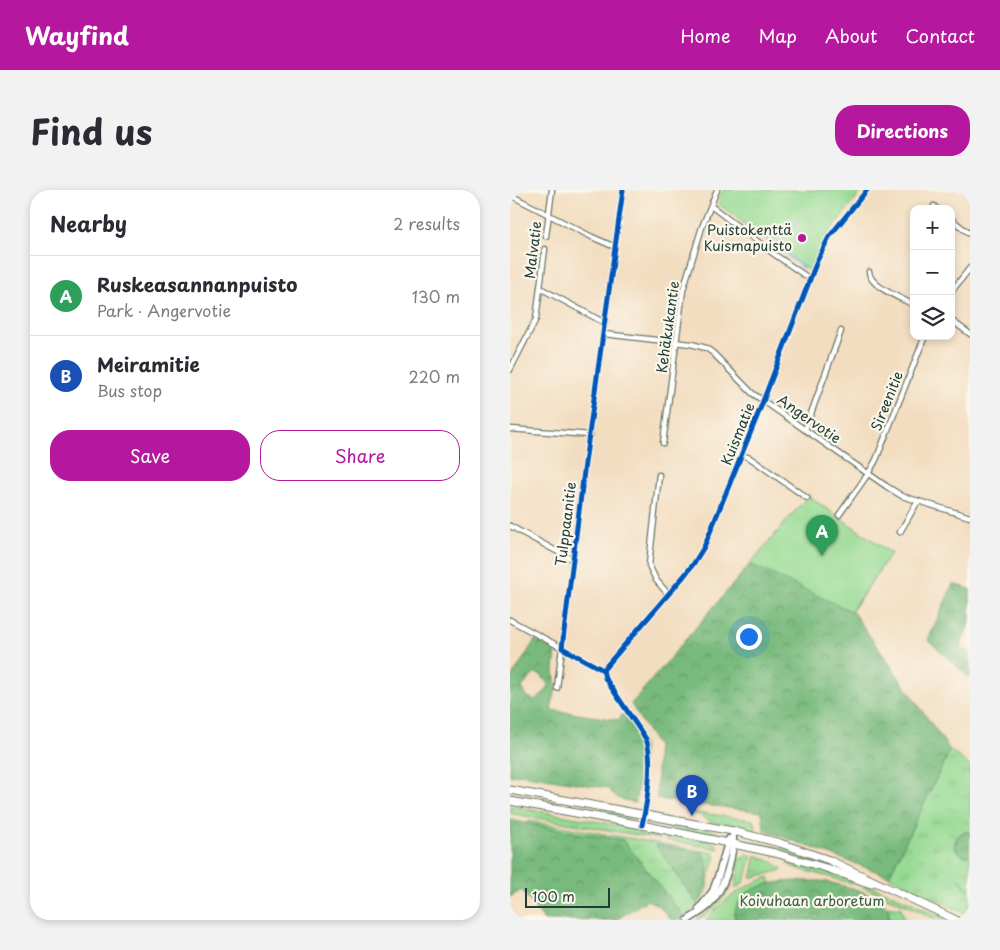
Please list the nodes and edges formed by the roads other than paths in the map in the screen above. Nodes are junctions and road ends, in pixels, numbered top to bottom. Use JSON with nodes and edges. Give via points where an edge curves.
{"nodes":[{"id":1,"x":552,"y":190,"type":"edge"},
{"id":2,"x":623,"y":190,"type":"edge"},
{"id":3,"x":717,"y":190,"type":"edge"},
{"id":4,"x":867,"y":190,"type":"edge"},
{"id":5,"x":510,"y":195,"type":"edge"},
{"id":6,"x":711,"y":206,"type":"junction"},
{"id":7,"x":549,"y":215,"type":"junction"},
{"id":8,"x":955,"y":222,"type":"edge"},
{"id":9,"x":970,"y":234,"type":"edge"},
{"id":10,"x":546,"y":236,"type":"dead end"},
{"id":11,"x":616,"y":247,"type":"junction"},
{"id":12,"x":545,"y":249,"type":"dead end"},
{"id":13,"x":970,"y":268,"type":"edge"},
{"id":14,"x":869,"y":272,"type":"dead end"},
{"id":15,"x":810,"y":279,"type":"junction"},
{"id":16,"x":955,"y":287,"type":"edge"},
{"id":17,"x":540,"y":288,"type":"junction"},
{"id":18,"x":910,"y":303,"type":"edge"},
{"id":19,"x":605,"y":322,"type":"junction"},
{"id":20,"x":955,"y":323,"type":"edge"},
{"id":21,"x":841,"y":331,"type":"dead end"},
{"id":22,"x":604,"y":334,"type":"junction"},
{"id":23,"x":970,"y":334,"type":"edge"},
{"id":24,"x":923,"y":340,"type":"edge"},
{"id":25,"x":676,"y":342,"type":"junction"},
{"id":26,"x":510,"y":354,"type":"edge"},
{"id":27,"x":516,"y":358,"type":"junction"},
{"id":28,"x":510,"y":370,"type":"edge"},
{"id":29,"x":763,"y":401,"type":"junction"},
{"id":30,"x":510,"y":429,"type":"edge"},
{"id":31,"x":805,"y":430,"type":"junction"},
{"id":32,"x":590,"y":435,"type":"junction"},
{"id":33,"x":663,"y":443,"type":"dead end"},
{"id":34,"x":742,"y":454,"type":"junction"},
{"id":35,"x":868,"y":474,"type":"junction"},
{"id":36,"x":659,"y":475,"type":"dead end"},
{"id":37,"x":807,"y":498,"type":"dead end"},
{"id":38,"x":918,"y":502,"type":"junction"},
{"id":39,"x":839,"y":515,"type":"dead end"},
{"id":40,"x":970,"y":517,"type":"edge"},
{"id":41,"x":510,"y":526,"type":"edge"},
{"id":42,"x":900,"y":532,"type":"dead end"},
{"id":43,"x":573,"y":560,"type":"junction"},
{"id":44,"x":668,"y":594,"type":"junction"},
{"id":45,"x":510,"y":620,"type":"edge"},
{"id":46,"x":562,"y":648,"type":"junction"},
{"id":47,"x":603,"y":670,"type":"junction"},
{"id":48,"x":557,"y":688,"type":"dead end"},
{"id":49,"x":510,"y":790,"type":"edge"},
{"id":50,"x":510,"y":801,"type":"edge"},
{"id":51,"x":644,"y":815,"type":"junction"},
{"id":52,"x":642,"y":825,"type":"junction"},
{"id":53,"x":733,"y":832,"type":"junction"},
{"id":54,"x":730,"y":843,"type":"junction"},
{"id":55,"x":902,"y":894,"type":"junction"},
{"id":56,"x":691,"y":918,"type":"edge"},
{"id":57,"x":956,"y":920,"type":"edge"}],
"edges":[{"from":1,"to":7,"type":"street","name":"Malvatie"},
{"from":2,"to":11,"type":"street","name":"Tulppaanitie"},
{"from":3,"to":6,"type":"street","name":"Kehäkukantie"},
{"from":4,"to":15,"type":"street","name":"Kuismatie","via":[[829,237]]},
{"from":5,"to":7,"type":"street"},
{"from":6,"to":15,"type":"street"},
{"from":6,"to":25,"type":"street","name":"Kehäkukantie","via":[[683,290]]},
{"from":7,"to":10,"type":"street","name":"Malvatie"},
{"from":7,"to":11,"type":"street"},
{"from":8,"to":9,"type":"street"},
{"from":11,"to":19,"type":"street","name":"Tulppaanitie"},
{"from":12,"to":17,"type":"street","name":"Malvatie"},
{"from":13,"to":16,"type":"street"},
{"from":14,"to":18,"type":"street","via":[[870,278],[890,294]]},
{"from":15,"to":29,"type":"street","name":"Kuismatie"},
{"from":17,"to":19,"type":"street"},
{"from":17,"to":27,"type":"street","name":"Malvatie","via":[[536,319]]},
{"from":19,"to":22,"type":"street","name":"Tulppaanitie"},
{"from":20,"to":23,"type":"street"},
{"from":21,"to":31,"type":"street"},
{"from":22,"to":25,"type":"street","name":"Angervotie"},
{"from":22,"to":32,"type":"street","name":"Tulppaanitie"},
{"from":24,"to":35,"type":"street","name":"Sireenitie"},
{"from":25,"to":29,"type":"street","name":"Angervotie","via":[[706,348],[714,353]]},
{"from":25,"to":33,"type":"street","name":"Kehäkukantie"},
{"from":26,"to":27,"type":"street"},
{"from":27,"to":28,"type":"street","name":"Malvatie"},
{"from":29,"to":31,"type":"street","name":"Angervotie"},
{"from":29,"to":34,"type":"street","name":"Kuismatie"},
{"from":30,"to":32,"type":"street"},
{"from":31,"to":35,"type":"street","name":"Angervotie"},
{"from":32,"to":43,"type":"street","name":"Tulppaanitie"},
{"from":34,"to":37,"type":"street"},
{"from":34,"to":44,"type":"street","name":"Kuismatie","via":[[704,547]]},
{"from":35,"to":38,"type":"street","name":"Angervotie","via":[[902,496]]},
{"from":35,"to":39,"type":"street"},
{"from":36,"to":44,"type":"street","via":[[648,564]]},
{"from":38,"to":40,"type":"street","name":"Angervotie"},
{"from":38,"to":42,"type":"street"},
{"from":41,"to":43,"type":"street"},
{"from":43,"to":46,"type":"street","name":"Tulppaanitie"},
{"from":44,"to":47,"type":"street","name":"Kuismatie"},
{"from":45,"to":46,"type":"street"},
{"from":46,"to":47,"type":"street"},
{"from":46,"to":48,"type":"street","name":"Tulppaanitie"},
{"from":47,"to":51,"type":"street","via":[[650,748]]},
{"from":49,"to":51,"type":"main road"},
{"from":50,"to":52,"type":"main road"},
{"from":51,"to":52,"type":"street"},
{"from":51,"to":53,"type":"main road"},
{"from":52,"to":54,"type":"main road"},
{"from":53,"to":54,"type":"main road"},
{"from":53,"to":55,"type":"main road","via":[[794,847]]},
{"from":54,"to":55,"type":"main road","via":[[826,868]]},
{"from":54,"to":56,"type":"main road","via":[[726,876],[721,886],[710,904]]},
{"from":55,"to":57,"type":"main road"}]}
